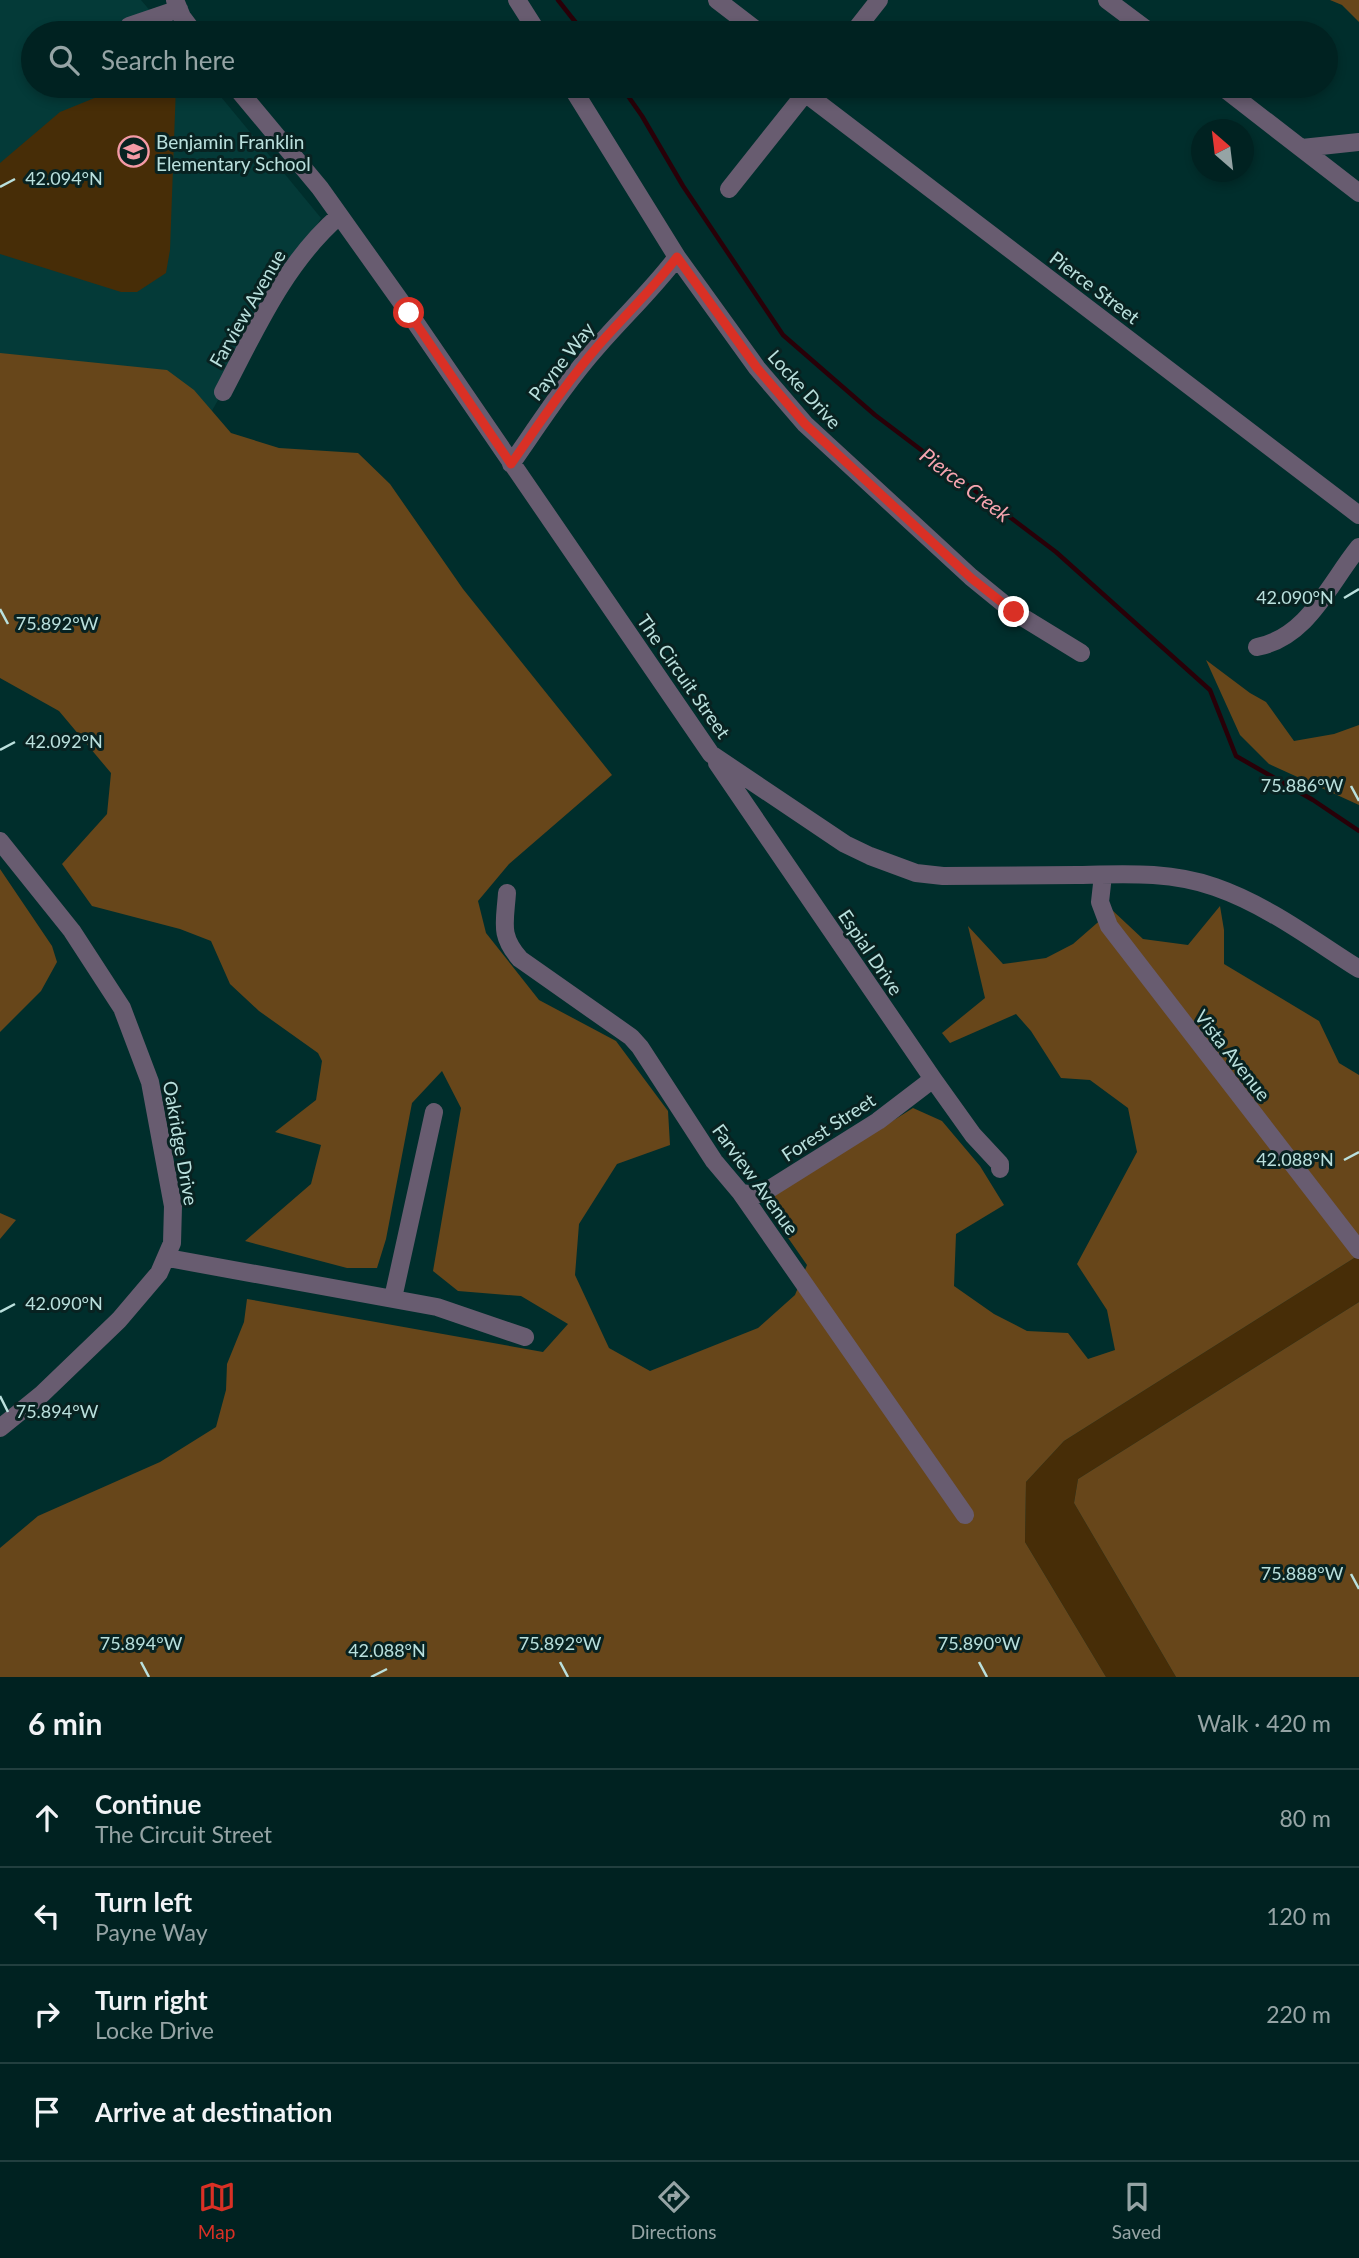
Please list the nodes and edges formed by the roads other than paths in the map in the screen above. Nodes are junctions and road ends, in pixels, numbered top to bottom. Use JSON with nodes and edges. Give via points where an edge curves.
{"nodes":[{"id":1,"x":517,"y":0,"type":"edge"},
{"id":2,"x":718,"y":0,"type":"edge"},
{"id":3,"x":879,"y":0,"type":"edge"},
{"id":4,"x":1107,"y":0,"type":"edge"},
{"id":5,"x":177,"y":5,"type":"edge"},
{"id":6,"x":140,"y":21,"type":"edge"},
{"id":7,"x":187,"y":21,"type":"edge"},
{"id":8,"x":530,"y":21,"type":"edge"},
{"id":9,"x":745,"y":21,"type":"edge"},
{"id":10,"x":862,"y":21,"type":"edge"},
{"id":11,"x":1135,"y":21,"type":"edge"},
{"id":12,"x":245,"y":98,"type":"edge"},
{"id":13,"x":578,"y":98,"type":"edge"},
{"id":14,"x":801,"y":98,"type":"edge"},
{"id":15,"x":820,"y":98,"type":"edge"},
{"id":16,"x":1237,"y":98,"type":"edge"},
{"id":17,"x":1359,"y":142,"type":"edge"},
{"id":18,"x":1302,"y":148,"type":"junction"},
{"id":19,"x":729,"y":189,"type":"dead end"},
{"id":20,"x":1359,"y":193,"type":"edge"},
{"id":21,"x":339,"y":216,"type":"junction"},
{"id":22,"x":677,"y":257,"type":"junction"},
{"id":23,"x":223,"y":392,"type":"dead end"},
{"id":24,"x":511,"y":464,"type":"junction"},
{"id":25,"x":1359,"y":515,"type":"edge"},
{"id":26,"x":1359,"y":547,"type":"edge"},
{"id":27,"x":1257,"y":647,"type":"dead end"},
{"id":28,"x":1081,"y":653,"type":"dead end"},
{"id":29,"x":711,"y":754,"type":"junction"},
{"id":30,"x":0,"y":841,"type":"edge"},
{"id":31,"x":1103,"y":875,"type":"junction"},
{"id":32,"x":507,"y":893,"type":"dead end"},
{"id":33,"x":1359,"y":969,"type":"edge"},
{"id":34,"x":933,"y":1079,"type":"junction"},
{"id":35,"x":434,"y":1112,"type":"dead end"},
{"id":36,"x":1000,"y":1170,"type":"dead end"},
{"id":37,"x":741,"y":1193,"type":"junction"},
{"id":38,"x":1359,"y":1250,"type":"edge"},
{"id":39,"x":168,"y":1258,"type":"junction"},
{"id":40,"x":393,"y":1298,"type":"junction"},
{"id":41,"x":525,"y":1337,"type":"dead end"},
{"id":42,"x":0,"y":1428,"type":"edge"},
{"id":43,"x":965,"y":1515,"type":"dead end"}],
"edges":[{"from":1,"to":8,"type":"street"},
{"from":2,"to":9,"type":"street"},
{"from":3,"to":10,"type":"street"},
{"from":4,"to":11,"type":"street"},
{"from":5,"to":6,"type":"street"},
{"from":5,"to":7,"type":"street"},
{"from":12,"to":21,"type":"street","name":"The Circuit Street"},
{"from":13,"to":22,"type":"street","name":"Locke Drive"},
{"from":14,"to":19,"type":"street"},
{"from":15,"to":25,"type":"street","name":"Pierce Street"},
{"from":16,"to":18,"type":"street"},
{"from":17,"to":18,"type":"street"},
{"from":18,"to":20,"type":"street"},
{"from":21,"to":23,"type":"street","name":"Farview Avenue","via":[[318,234],[287,275]]},
{"from":21,"to":24,"type":"street","name":"The Circuit Street"},
{"from":22,"to":24,"type":"street","name":"Payne Way","via":[[597,346]]},
{"from":22,"to":28,"type":"street","name":"Locke Drive","via":[[757,368],[805,424],[971,578],[1014,612]]},
{"from":24,"to":29,"type":"street","name":"The Circuit Street"},
{"from":26,"to":27,"type":"street","via":[[1300,626],[1272,644]]},
{"from":29,"to":31,"type":"street","name":"The Circuit Street","via":[[845,844],[916,873],[943,877]]},
{"from":29,"to":34,"type":"street","name":"Espial Drive"},
{"from":30,"to":39,"type":"street","name":"Oakridge Drive","via":[[72,931],[109,985],[130,1029],[150,1082],[173,1206]]},
{"from":31,"to":33,"type":"street","name":"The Circuit Street","via":[[1147,874],[1215,887],[1278,918]]},
{"from":31,"to":38,"type":"street","name":"Vista Avenue","via":[[1100,902],[1109,926]]},
{"from":32,"to":37,"type":"street","name":"Farview Avenue","via":[[509,946],[520,959],[631,1037],[714,1161]]},
{"from":34,"to":36,"type":"street","name":"Espial Drive","via":[[1000,1164]]},
{"from":34,"to":37,"type":"street","name":"Forest Street","via":[[845,1143],[768,1190],[755,1195]]},
{"from":35,"to":40,"type":"street"},
{"from":37,"to":43,"type":"street","name":"Farview Avenue"},
{"from":39,"to":40,"type":"street"},
{"from":39,"to":42,"type":"street","name":"Oakridge Drive","via":[[119,1320]]},
{"from":40,"to":41,"type":"street","via":[[437,1307]]}]}
